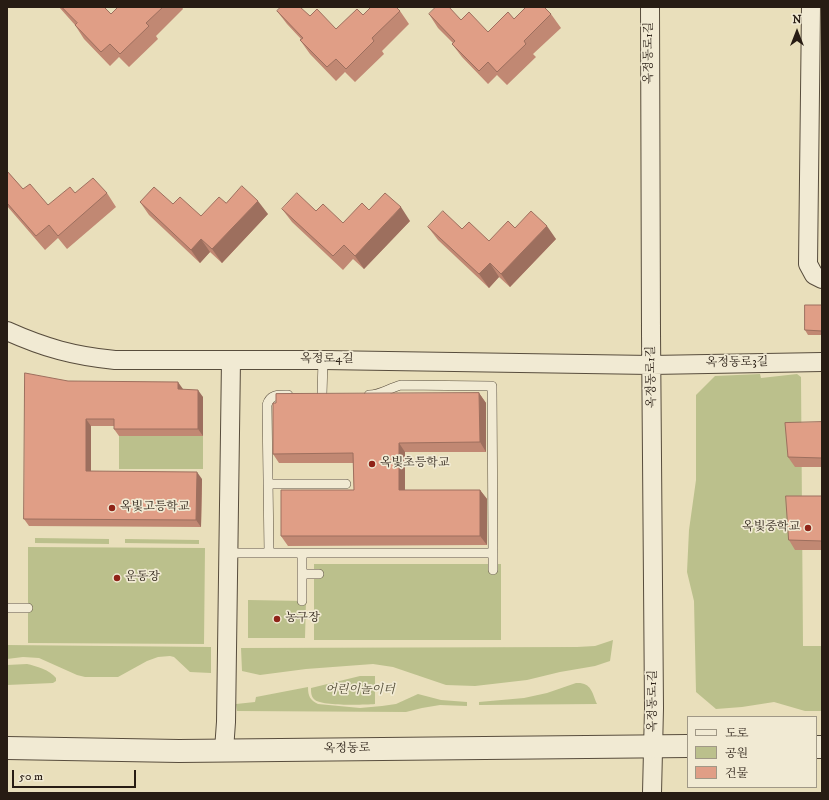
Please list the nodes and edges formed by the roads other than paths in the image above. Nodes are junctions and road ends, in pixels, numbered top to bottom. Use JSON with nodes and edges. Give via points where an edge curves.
{"nodes":[{"id":1,"x":650,"y":7,"type":"edge"},
{"id":2,"x":811,"y":7,"type":"edge"},
{"id":3,"x":822,"y":279,"type":"edge"},
{"id":4,"x":7,"y":331,"type":"edge"},
{"id":5,"x":231,"y":360,"type":"junction"},
{"id":6,"x":323,"y":360,"type":"junction"},
{"id":7,"x":822,"y":362,"type":"edge"},
{"id":8,"x":651,"y":365,"type":"junction"},
{"id":9,"x":299,"y":395,"type":"edge"},
{"id":10,"x":322,"y":395,"type":"edge"},
{"id":11,"x":358,"y":395,"type":"edge"},
{"id":12,"x":268,"y":484,"type":"junction"},
{"id":13,"x":346,"y":484,"type":"dead end"},
{"id":14,"x":228,"y":553,"type":"junction"},
{"id":15,"x":269,"y":553,"type":"junction"},
{"id":16,"x":302,"y":553,"type":"junction"},
{"id":17,"x":493,"y":553,"type":"junction"},
{"id":18,"x":493,"y":570,"type":"dead end"},
{"id":19,"x":302,"y":574,"type":"junction"},
{"id":20,"x":319,"y":574,"type":"dead end"},
{"id":21,"x":302,"y":601,"type":"dead end"},
{"id":22,"x":7,"y":608,"type":"edge"},
{"id":23,"x":28,"y":608,"type":"dead end"},
{"id":24,"x":654,"y":746,"type":"junction"},
{"id":25,"x":687,"y":746,"type":"edge"},
{"id":26,"x":7,"y":748,"type":"edge"},
{"id":27,"x":224,"y":750,"type":"junction"},
{"id":28,"x":652,"y":793,"type":"edge"}],
"edges":[{"from":1,"to":8,"type":"street","name":"옥정동로1길"},
{"from":2,"to":3,"type":"street","via":[[808,264],[814,275]]},
{"from":4,"to":5,"type":"street","name":"옥정로4길","via":[[52,349],[89,357],[115,360]]},
{"from":5,"to":6,"type":"street","name":"옥정로4길"},
{"from":5,"to":14,"type":"street"},
{"from":6,"to":8,"type":"street","name":"옥정로4길"},
{"from":6,"to":10,"type":"lane"},
{"from":7,"to":8,"type":"street","name":"옥정동로3길"},
{"from":8,"to":24,"type":"street","name":"옥정동로1길"},
{"from":9,"to":12,"type":"lane","via":[[277,395],[268,401]]},
{"from":11,"to":17,"type":"lane","via":[[380,395],[391,388],[401,386],[492,386]]},
{"from":12,"to":13,"type":"lane"},
{"from":12,"to":15,"type":"lane"},
{"from":14,"to":15,"type":"lane"},
{"from":14,"to":27,"type":"street"},
{"from":15,"to":16,"type":"lane"},
{"from":16,"to":17,"type":"lane"},
{"from":16,"to":19,"type":"lane"},
{"from":17,"to":18,"type":"lane"},
{"from":19,"to":20,"type":"lane"},
{"from":19,"to":21,"type":"lane"},
{"from":22,"to":23,"type":"lane"},
{"from":24,"to":25,"type":"street","name":"옥정동로"},
{"from":24,"to":27,"type":"street","name":"옥정동로"},
{"from":24,"to":28,"type":"street","name":"옥정동로1길"},
{"from":26,"to":27,"type":"street","name":"옥정동로"}]}
